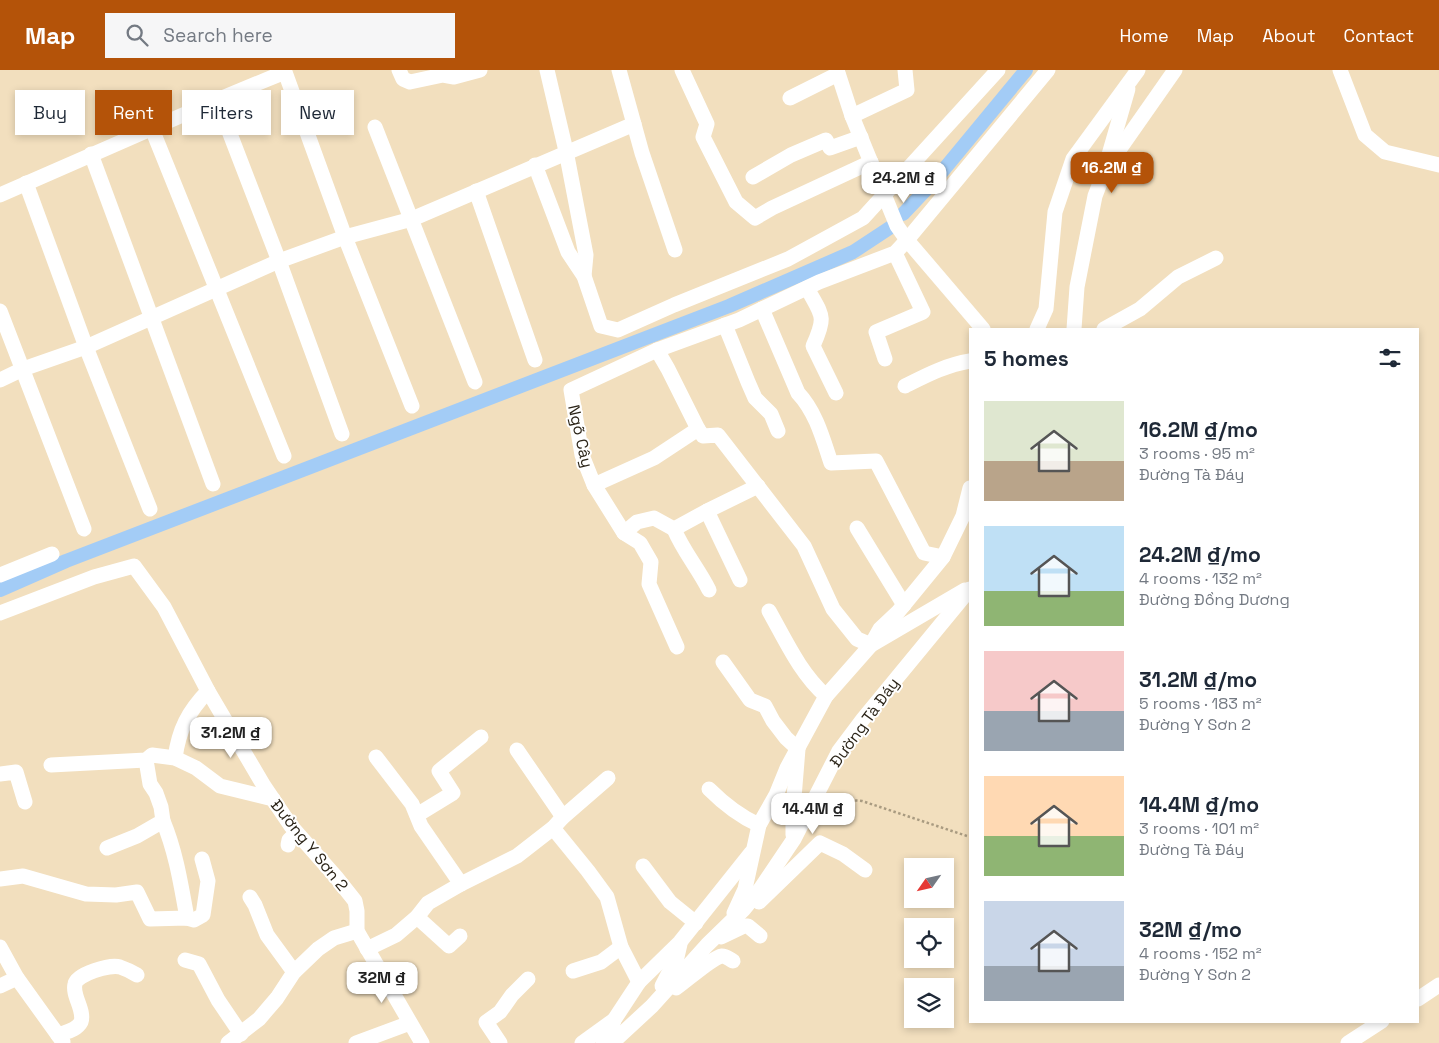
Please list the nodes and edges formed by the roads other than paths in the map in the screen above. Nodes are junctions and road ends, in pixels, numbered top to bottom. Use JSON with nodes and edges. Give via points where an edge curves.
{"nodes":[{"id":1,"x":399,"y":70,"type":"edge"},
{"id":2,"x":480,"y":70,"type":"edge"},
{"id":3,"x":547,"y":70,"type":"edge"},
{"id":4,"x":619,"y":70,"type":"edge"},
{"id":5,"x":682,"y":70,"type":"edge"},
{"id":6,"x":905,"y":70,"type":"edge"},
{"id":7,"x":998,"y":70,"type":"edge"},
{"id":8,"x":1048,"y":70,"type":"edge"},
{"id":9,"x":1175,"y":70,"type":"edge"},
{"id":10,"x":1340,"y":70,"type":"edge"},
{"id":11,"x":838,"y":72,"type":"edge"},
{"id":12,"x":1134,"y":75,"type":"edge"},
{"id":13,"x":241,"y":90,"type":"edge"},
{"id":14,"x":790,"y":98,"type":"dead end"},
{"id":15,"x":852,"y":116,"type":"junction"},
{"id":16,"x":634,"y":124,"type":"junction"},
{"id":17,"x":375,"y":127,"type":"dead end"},
{"id":18,"x":137,"y":135,"type":"edge"},
{"id":19,"x":154,"y":135,"type":"edge"},
{"id":20,"x":230,"y":135,"type":"edge"},
{"id":21,"x":860,"y":137,"type":"junction"},
{"id":22,"x":566,"y":151,"type":"junction"},
{"id":23,"x":91,"y":154,"type":"junction"},
{"id":24,"x":871,"y":162,"type":"junction"},
{"id":25,"x":535,"y":165,"type":"junction"},
{"id":26,"x":1439,"y":166,"type":"edge"},
{"id":27,"x":1105,"y":170,"type":"junction"},
{"id":28,"x":753,"y":177,"type":"dead end"},
{"id":29,"x":26,"y":183,"type":"junction"},
{"id":30,"x":476,"y":191,"type":"junction"},
{"id":31,"x":0,"y":195,"type":"edge"},
{"id":32,"x":884,"y":195,"type":"junction"},
{"id":33,"x":412,"y":219,"type":"junction"},
{"id":34,"x":345,"y":237,"type":"junction"},
{"id":35,"x":907,"y":240,"type":"junction"},
{"id":36,"x":675,"y":250,"type":"dead end"},
{"id":37,"x":895,"y":253,"type":"junction"},
{"id":38,"x":1216,"y":258,"type":"dead end"},
{"id":39,"x":279,"y":261,"type":"junction"},
{"id":40,"x":584,"y":276,"type":"junction"},
{"id":41,"x":807,"y":288,"type":"junction"},
{"id":42,"x":217,"y":290,"type":"junction"},
{"id":43,"x":762,"y":309,"type":"junction"},
{"id":44,"x":0,"y":311,"type":"edge"},
{"id":45,"x":152,"y":318,"type":"junction"},
{"id":46,"x":725,"y":325,"type":"junction"},
{"id":47,"x":982,"y":328,"type":"edge"},
{"id":48,"x":1037,"y":328,"type":"edge"},
{"id":49,"x":1074,"y":328,"type":"edge"},
{"id":50,"x":1106,"y":328,"type":"edge"},
{"id":51,"x":86,"y":347,"type":"junction"},
{"id":52,"x":657,"y":350,"type":"junction"},
{"id":53,"x":885,"y":359,"type":"dead end"},
{"id":54,"x":535,"y":360,"type":"dead end"},
{"id":55,"x":969,"y":362,"type":"edge"},
{"id":56,"x":23,"y":369,"type":"junction"},
{"id":57,"x":0,"y":380,"type":"edge"},
{"id":58,"x":474,"y":382,"type":"dead end"},
{"id":59,"x":906,"y":386,"type":"dead end"},
{"id":60,"x":836,"y":393,"type":"dead end"},
{"id":61,"x":412,"y":406,"type":"dead end"},
{"id":62,"x":698,"y":429,"type":"junction"},
{"id":63,"x":778,"y":431,"type":"dead end"},
{"id":64,"x":342,"y":434,"type":"dead end"},
{"id":65,"x":284,"y":456,"type":"dead end"},
{"id":66,"x":213,"y":484,"type":"dead end"},
{"id":67,"x":594,"y":485,"type":"junction"},
{"id":68,"x":758,"y":486,"type":"junction"},
{"id":69,"x":969,"y":492,"type":"edge"},
{"id":70,"x":150,"y":509,"type":"dead end"},
{"id":71,"x":707,"y":511,"type":"junction"},
{"id":72,"x":857,"y":528,"type":"dead end"},
{"id":73,"x":84,"y":529,"type":"dead end"},
{"id":74,"x":674,"y":529,"type":"junction"},
{"id":75,"x":624,"y":532,"type":"junction"},
{"id":76,"x":52,"y":554,"type":"dead end"},
{"id":77,"x":943,"y":557,"type":"junction"},
{"id":78,"x":0,"y":575,"type":"edge"},
{"id":79,"x":740,"y":580,"type":"dead end"},
{"id":80,"x":969,"y":589,"type":"edge"},
{"id":81,"x":969,"y":589,"type":"edge"},
{"id":82,"x":709,"y":590,"type":"dead end"},
{"id":83,"x":904,"y":604,"type":"junction"},
{"id":84,"x":769,"y":611,"type":"dead end"},
{"id":85,"x":0,"y":613,"type":"edge"},
{"id":86,"x":871,"y":645,"type":"junction"},
{"id":87,"x":677,"y":647,"type":"dead end"},
{"id":88,"x":723,"y":662,"type":"dead end"},
{"id":89,"x":208,"y":691,"type":"junction"},
{"id":90,"x":826,"y":696,"type":"junction"},
{"id":91,"x":481,"y":737,"type":"dead end"},
{"id":92,"x":517,"y":750,"type":"dead end"},
{"id":93,"x":798,"y":750,"type":"junction"},
{"id":94,"x":376,"y":757,"type":"dead end"},
{"id":95,"x":175,"y":758,"type":"junction"},
{"id":96,"x":146,"y":760,"type":"junction"},
{"id":97,"x":51,"y":765,"type":"dead end"},
{"id":98,"x":0,"y":774,"type":"edge"},
{"id":99,"x":608,"y":778,"type":"dead end"},
{"id":100,"x":709,"y":789,"type":"dead end"},
{"id":101,"x":273,"y":799,"type":"junction"},
{"id":102,"x":25,"y":802,"type":"dead end"},
{"id":103,"x":417,"y":815,"type":"junction"},
{"id":104,"x":163,"y":821,"type":"junction"},
{"id":105,"x":558,"y":823,"type":"junction"},
{"id":106,"x":759,"y":825,"type":"junction"},
{"id":107,"x":794,"y":839,"type":"junction"},
{"id":108,"x":107,"y":848,"type":"dead end"},
{"id":109,"x":752,"y":852,"type":"junction"},
{"id":110,"x":202,"y":859,"type":"dead end"},
{"id":111,"x":643,"y":866,"type":"dead end"},
{"id":112,"x":865,"y":870,"type":"dead end"},
{"id":113,"x":0,"y":879,"type":"edge"},
{"id":114,"x":461,"y":884,"type":"junction"},
{"id":115,"x":250,"y":897,"type":"dead end"},
{"id":116,"x":738,"y":914,"type":"junction"},
{"id":117,"x":417,"y":917,"type":"junction"},
{"id":118,"x":187,"y":918,"type":"junction"},
{"id":119,"x":696,"y":923,"type":"junction"},
{"id":120,"x":357,"y":931,"type":"junction"},
{"id":121,"x":460,"y":936,"type":"dead end"},
{"id":122,"x":760,"y":936,"type":"dead end"},
{"id":123,"x":680,"y":942,"type":"junction"},
{"id":124,"x":707,"y":945,"type":"junction"},
{"id":125,"x":0,"y":947,"type":"edge"},
{"id":126,"x":621,"y":947,"type":"junction"},
{"id":127,"x":367,"y":949,"type":"junction"},
{"id":128,"x":185,"y":960,"type":"dead end"},
{"id":129,"x":733,"y":961,"type":"dead end"},
{"id":130,"x":573,"y":970,"type":"dead end"},
{"id":131,"x":294,"y":972,"type":"junction"},
{"id":132,"x":137,"y":975,"type":"dead end"},
{"id":133,"x":17,"y":978,"type":"junction"},
{"id":134,"x":528,"y":979,"type":"dead end"},
{"id":135,"x":639,"y":982,"type":"junction"},
{"id":136,"x":1439,"y":985,"type":"edge"},
{"id":137,"x":0,"y":986,"type":"edge"},
{"id":138,"x":1419,"y":998,"type":"edge"},
{"id":139,"x":655,"y":1002,"type":"junction"},
{"id":140,"x":614,"y":1020,"type":"junction"},
{"id":141,"x":410,"y":1023,"type":"junction"},
{"id":142,"x":1379,"y":1023,"type":"edge"},
{"id":143,"x":61,"y":1039,"type":"edge"},
{"id":144,"x":234,"y":1039,"type":"edge"},
{"id":145,"x":356,"y":1043,"type":"edge"},
{"id":146,"x":422,"y":1043,"type":"edge"},
{"id":147,"x":500,"y":1043,"type":"edge"},
{"id":148,"x":582,"y":1043,"type":"edge"},
{"id":149,"x":603,"y":1043,"type":"edge"},
{"id":150,"x":612,"y":1043,"type":"edge"},
{"id":151,"x":1348,"y":1043,"type":"edge"}],
"edges":[{"from":1,"to":2,"type":"street","via":[[403,79],[410,82],[443,75],[454,77]]},
{"from":3,"to":22,"type":"street"},
{"from":4,"to":16,"type":"street"},
{"from":5,"to":24,"type":"street","via":[[707,124],[704,137],[736,202],[754,218]]},
{"from":6,"to":15,"type":"street","via":[[907,90]]},
{"from":7,"to":32,"type":"street"},
{"from":8,"to":35,"type":"street"},
{"from":9,"to":27,"type":"street"},
{"from":10,"to":26,"type":"street","via":[[1365,135],[1384,152]]},
{"from":11,"to":14,"type":"street"},
{"from":11,"to":15,"type":"street"},
{"from":12,"to":27,"type":"street"},
{"from":12,"to":48,"type":"street","via":[[1073,159],[1055,212],[1046,309]]},
{"from":13,"to":34,"type":"street","via":[[285,72]]},
{"from":15,"to":21,"type":"street"},
{"from":16,"to":22,"type":"street"},
{"from":16,"to":36,"type":"street"},
{"from":17,"to":33,"type":"street"},
{"from":18,"to":23,"type":"street"},
{"from":19,"to":42,"type":"street"},
{"from":20,"to":39,"type":"street"},
{"from":21,"to":24,"type":"street"},
{"from":21,"to":28,"type":"street","via":[[830,148],[826,140]]},
{"from":22,"to":25,"type":"street"},
{"from":22,"to":40,"type":"street","via":[[586,255]]},
{"from":23,"to":29,"type":"street"},
{"from":23,"to":45,"type":"street"},
{"from":24,"to":32,"type":"street"},
{"from":25,"to":30,"type":"street"},
{"from":25,"to":40,"type":"street","via":[[568,252]]},
{"from":27,"to":49,"type":"street","via":[[1095,196],[1085,244]]},
{"from":29,"to":31,"type":"street"},
{"from":29,"to":51,"type":"street"},
{"from":30,"to":33,"type":"street"},
{"from":30,"to":54,"type":"street"},
{"from":32,"to":35,"type":"street","via":[[897,226]]},
{"from":32,"to":40,"type":"street","via":[[863,218],[788,259],[618,330],[601,326]]},
{"from":33,"to":34,"type":"street"},
{"from":33,"to":58,"type":"street"},
{"from":34,"to":39,"type":"street"},
{"from":34,"to":61,"type":"street"},
{"from":35,"to":37,"type":"street"},
{"from":35,"to":47,"type":"street"},
{"from":37,"to":41,"type":"street"},
{"from":37,"to":53,"type":"street","via":[[923,312],[876,332]]},
{"from":38,"to":50,"type":"street","via":[[1178,277],[1140,309]]},
{"from":39,"to":42,"type":"street"},
{"from":39,"to":64,"type":"street"},
{"from":41,"to":43,"type":"street"},
{"from":41,"to":60,"type":"street","via":[[823,319],[813,346]]},
{"from":42,"to":45,"type":"street"},
{"from":42,"to":65,"type":"street"},
{"from":43,"to":46,"type":"street"},
{"from":43,"to":77,"type":"street","via":[[798,393],[807,402],[822,435],[831,464],[876,462],[924,553]]},
{"from":44,"to":56,"type":"street"},
{"from":45,"to":51,"type":"street"},
{"from":45,"to":66,"type":"street"},
{"from":46,"to":52,"type":"street"},
{"from":46,"to":63,"type":"street","via":[[755,398],[771,414]]},
{"from":51,"to":56,"type":"street"},
{"from":51,"to":70,"type":"street"},
{"from":52,"to":62,"type":"street"},
{"from":52,"to":67,"type":"street","name":"Ngõ Cây","via":[[571,390],[582,454]]},
{"from":55,"to":59,"type":"street","via":[[935,370]]},
{"from":56,"to":57,"type":"street"},
{"from":56,"to":73,"type":"street"},
{"from":62,"to":67,"type":"street","via":[[654,458]]},
{"from":62,"to":68,"type":"street","via":[[704,436],[718,435]]},
{"from":67,"to":75,"type":"street","name":"Ngõ Cây"},
{"from":68,"to":71,"type":"street"},
{"from":68,"to":86,"type":"street","via":[[804,546],[833,609],[857,639]]},
{"from":69,"to":77,"type":"street","via":[[963,516]]},
{"from":71,"to":74,"type":"street"},
{"from":71,"to":79,"type":"street"},
{"from":72,"to":83,"type":"street"},
{"from":74,"to":75,"type":"street","via":[[654,518],[637,522]]},
{"from":74,"to":82,"type":"street"},
{"from":75,"to":87,"type":"street","name":"Ngõ Cây","via":[[640,543],[651,562],[649,584]]},
{"from":76,"to":78,"type":"street"},
{"from":77,"to":83,"type":"street"},
{"from":80,"to":86,"type":"street"},
{"from":81,"to":107,"type":"street","name":"Đường Tà Đáy","via":[[839,751]]},
{"from":83,"to":86,"type":"street","via":[[880,629]]},
{"from":84,"to":90,"type":"street","via":[[797,662],[812,684]]},
{"from":85,"to":89,"type":"street","name":"Đường Y Sơn 2","via":[[94,577],[134,566],[164,607]]},
{"from":86,"to":90,"type":"street"},
{"from":88,"to":93,"type":"street","via":[[750,700],[765,706],[773,721]]},
{"from":89,"to":95,"type":"street","via":[[186,720]]},
{"from":89,"to":101,"type":"street","name":"Đường Y Sơn 2"},
{"from":90,"to":93,"type":"street"},
{"from":91,"to":103,"type":"street","via":[[439,771],[453,793]]},
{"from":92,"to":105,"type":"street"},
{"from":93,"to":106,"type":"street"},
{"from":93,"to":107,"type":"street"},
{"from":94,"to":103,"type":"street"},
{"from":95,"to":96,"type":"street","via":[[152,755]]},
{"from":95,"to":101,"type":"street","via":[[196,768],[220,786]]},
{"from":96,"to":97,"type":"street"},
{"from":96,"to":104,"type":"street","via":[[150,784],[162,807]]},
{"from":98,"to":102,"type":"street","via":[[16,772]]},
{"from":99,"to":105,"type":"street"},
{"from":100,"to":106,"type":"street","via":[[727,807]]},
{"from":101,"to":120,"type":"street","name":"Đường Y Sơn 2","via":[[292,839],[336,876],[355,901]]},
{"from":103,"to":114,"type":"street","via":[[421,826]]},
{"from":104,"to":108,"type":"street"},
{"from":104,"to":118,"type":"street","via":[[179,875]]},
{"from":105,"to":114,"type":"street","via":[[517,856]]},
{"from":105,"to":126,"type":"street","via":[[607,897]]},
{"from":106,"to":109,"type":"street"},
{"from":107,"to":116,"type":"street","name":"Đường Tà Đáy","via":[[761,888]]},
{"from":109,"to":116,"type":"street","via":[[745,889],[735,909]]},
{"from":109,"to":119,"type":"street"},
{"from":110,"to":118,"type":"street","via":[[208,881],[203,915],[194,920]]},
{"from":111,"to":119,"type":"street","via":[[670,902]]},
{"from":112,"to":116,"type":"street","via":[[820,843],[764,899]]},
{"from":113,"to":118,"type":"street","via":[[23,876],[86,894],[137,892],[150,919]]},
{"from":114,"to":117,"type":"street","via":[[428,903]]},
{"from":115,"to":131,"type":"street","via":[[268,935]]},
{"from":116,"to":124,"type":"street","name":"Đường Tà Đáy"},
{"from":117,"to":121,"type":"street","via":[[449,946]]},
{"from":117,"to":127,"type":"street","via":[[396,935]]},
{"from":119,"to":123,"type":"street"},
{"from":120,"to":127,"type":"street","name":"Đường Y Sơn 2"},
{"from":120,"to":131,"type":"street","via":[[334,938]]},
{"from":122,"to":124,"type":"street","via":[[744,926]]},
{"from":123,"to":135,"type":"street"},
{"from":123,"to":139,"type":"street","via":[[677,957]]},
{"from":124,"to":139,"type":"street","name":"Đường Tà Đáy"},
{"from":125,"to":133,"type":"street"},
{"from":126,"to":130,"type":"street","via":[[601,962]]},
{"from":126,"to":135,"type":"street"},
{"from":127,"to":141,"type":"street","name":"Đường Y Sơn 2"},
{"from":128,"to":144,"type":"street","via":[[199,964]]},
{"from":129,"to":139,"type":"street","via":[[721,956],[711,961]]},
{"from":131,"to":144,"type":"street","via":[[259,1019]]},
{"from":132,"to":143,"type":"street","via":[[116,966],[95,970],[78,979],[74,986],[82,1019]]},
{"from":133,"to":137,"type":"street"},
{"from":133,"to":143,"type":"street"},
{"from":134,"to":147,"type":"street","via":[[500,1012],[486,1022]]},
{"from":135,"to":140,"type":"street"},
{"from":136,"to":138,"type":"street"},
{"from":139,"to":150,"type":"street","name":"Đường Tà Đáy"},
{"from":140,"to":148,"type":"street"},
{"from":140,"to":149,"type":"street"},
{"from":141,"to":145,"type":"street"},
{"from":141,"to":146,"type":"street","name":"Đường Y Sơn 2"},
{"from":142,"to":151,"type":"street"}]}
